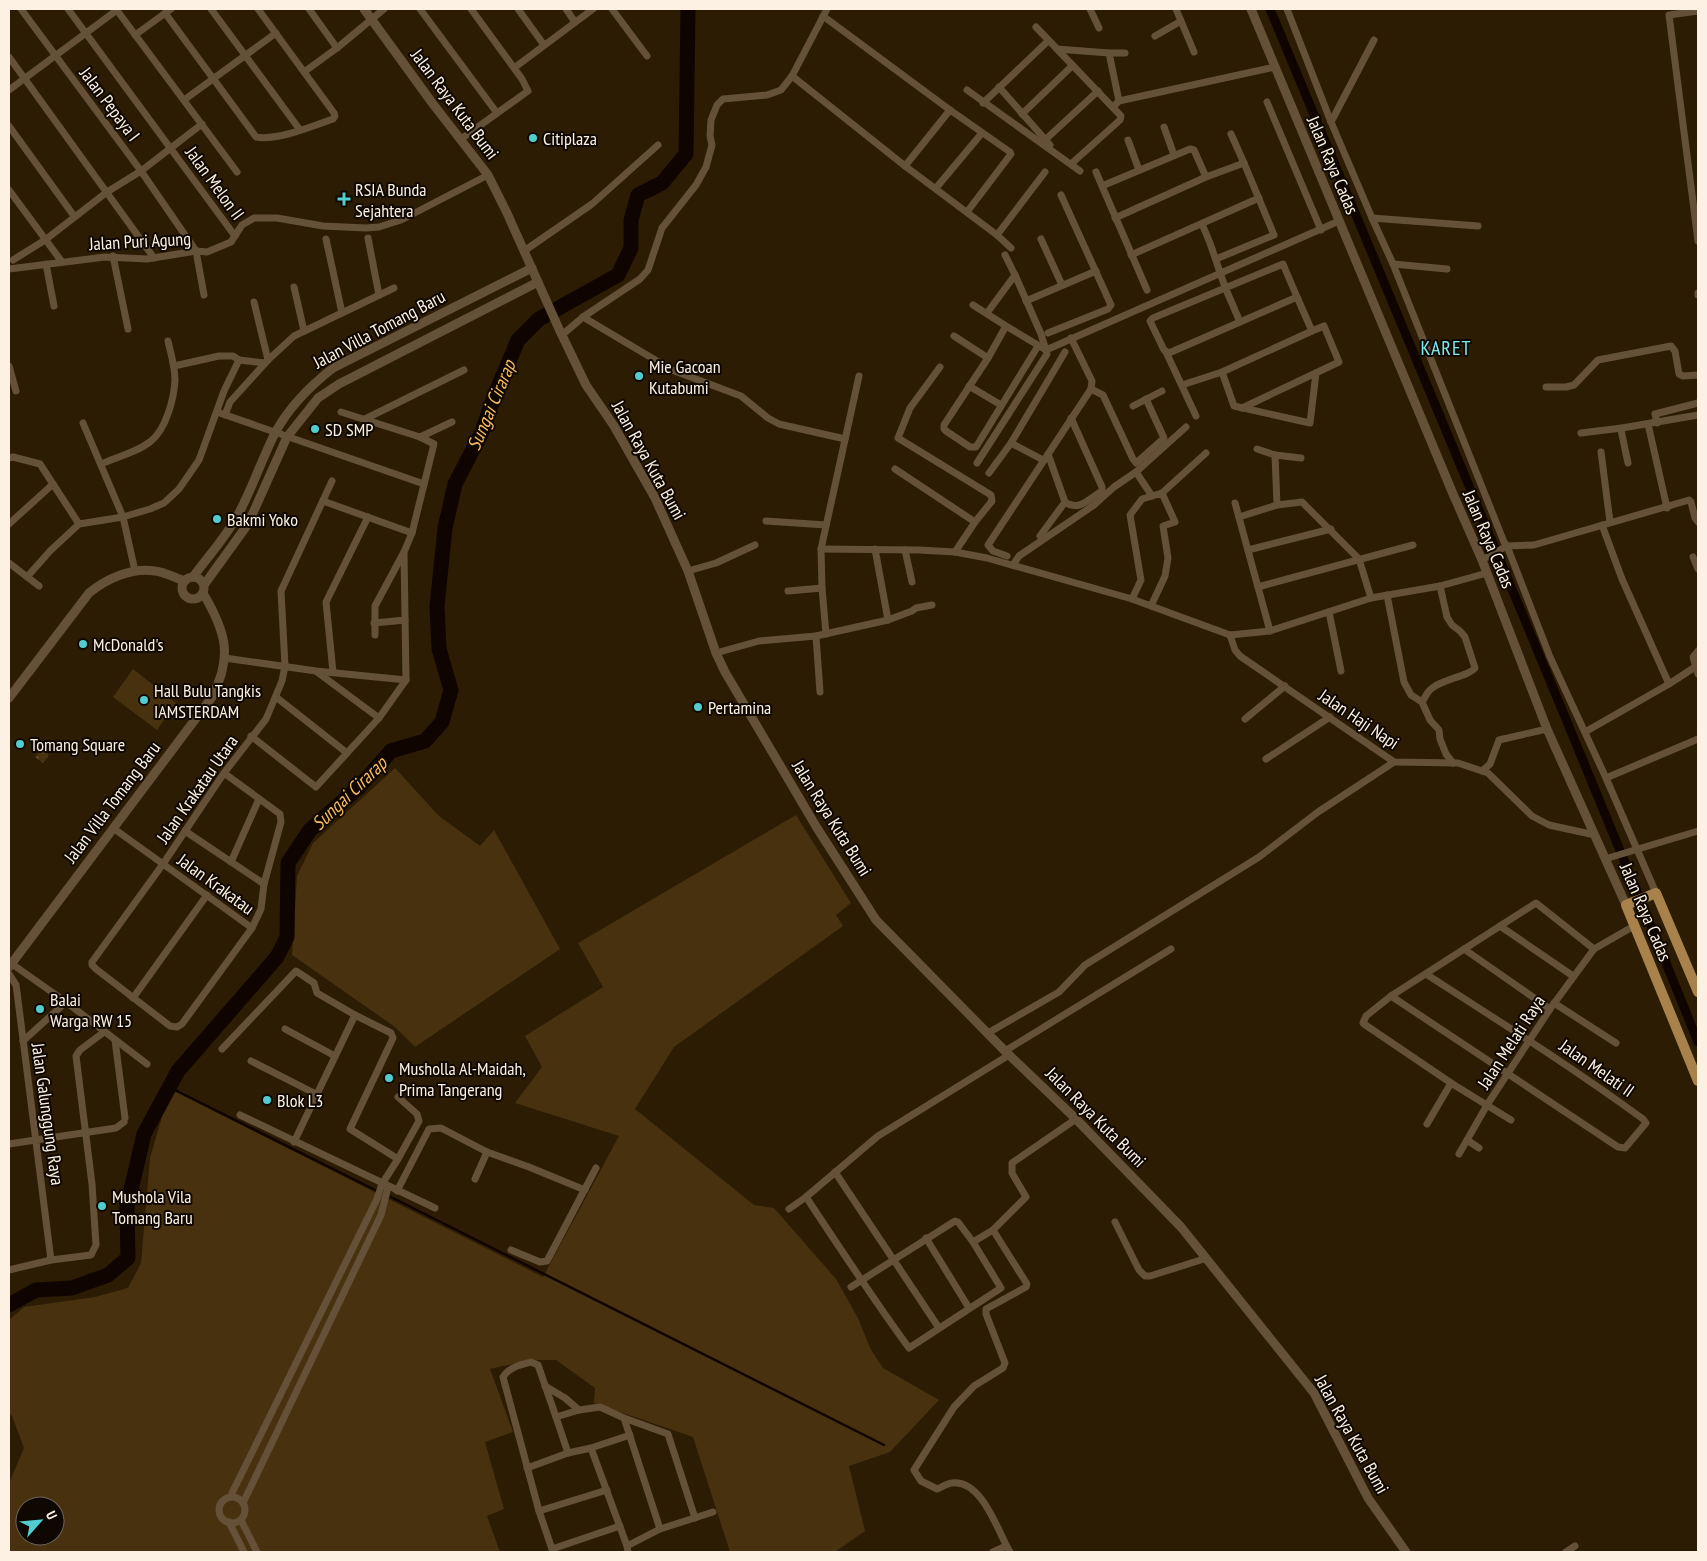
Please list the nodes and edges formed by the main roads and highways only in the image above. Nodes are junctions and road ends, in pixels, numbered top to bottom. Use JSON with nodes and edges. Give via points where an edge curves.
{"nodes":[{"id":1,"x":1698,"y":992,"type":"edge"},
{"id":2,"x":1698,"y":1081,"type":"edge"}],
"edges":[{"from":1,"to":2,"type":"main road","name":"Jalan Raya Cadas","via":[[1653,895],[1630,904],[1634,926]]}]}
